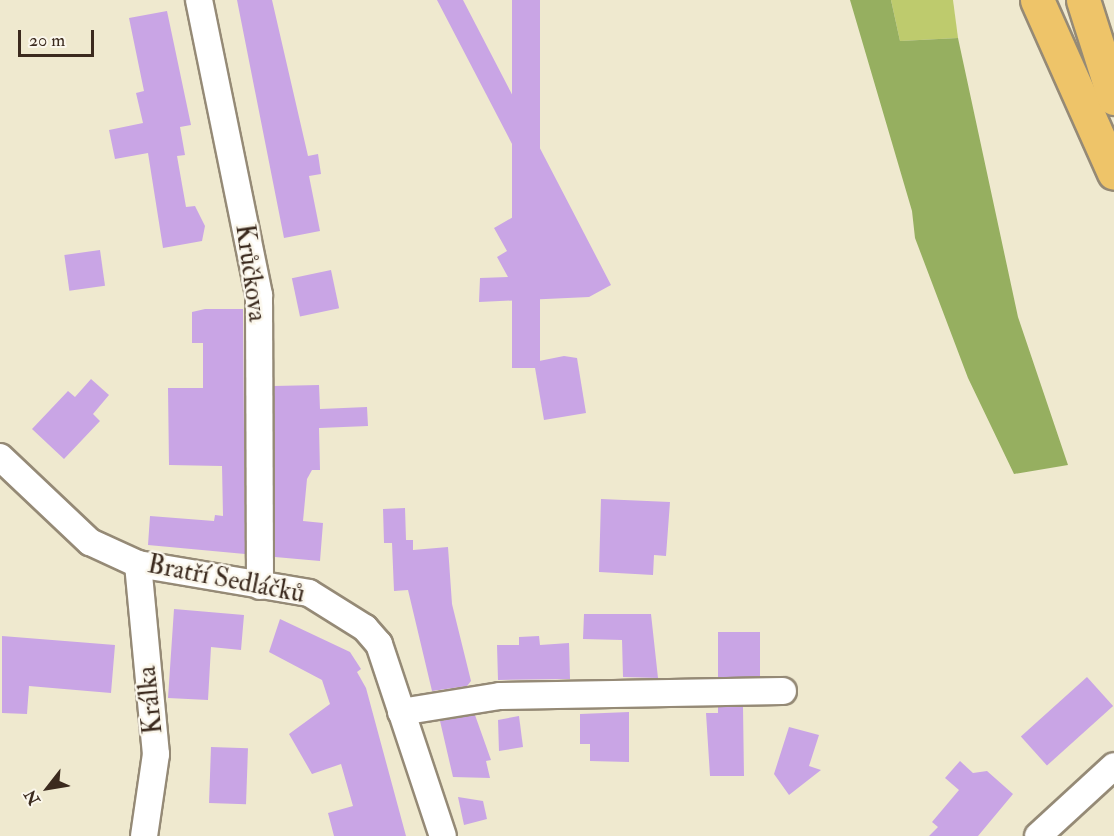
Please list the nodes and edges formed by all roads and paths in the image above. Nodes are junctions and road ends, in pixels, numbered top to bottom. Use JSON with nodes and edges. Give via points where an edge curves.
{"nodes":[{"id":1,"x":199,"y":0,"type":"edge"},
{"id":2,"x":1037,"y":0,"type":"edge"},
{"id":3,"x":1083,"y":0,"type":"edge"},
{"id":4,"x":1114,"y":98,"type":"edge"},
{"id":5,"x":1114,"y":173,"type":"edge"},
{"id":6,"x":0,"y":457,"type":"edge"},
{"id":7,"x":138,"y":564,"type":"junction"},
{"id":8,"x":260,"y":586,"type":"junction"},
{"id":9,"x":783,"y":691,"type":"dead end"},
{"id":10,"x":401,"y":712,"type":"junction"},
{"id":11,"x":1114,"y":766,"type":"edge"},
{"id":12,"x":144,"y":836,"type":"edge"},
{"id":13,"x":443,"y":836,"type":"edge"},
{"id":14,"x":1038,"y":836,"type":"edge"}],
"edges":[{"from":1,"to":8,"type":"street","name":"Krůčkova","via":[[259,294]]},
{"from":2,"to":5,"type":"highway"},
{"from":3,"to":4,"type":"highway"},
{"from":6,"to":7,"type":"street","name":"Bratří Sedláčků","via":[[90,542]]},
{"from":7,"to":8,"type":"street","name":"Bratří Sedláčků"},
{"from":7,"to":12,"type":"street","name":"Králka","via":[[156,754]]},
{"from":8,"to":10,"type":"street","name":"Bratří Sedláčků","via":[[309,593],[365,628],[379,644]]},
{"from":9,"to":10,"type":"street","via":[[500,696]]},
{"from":10,"to":13,"type":"street","name":"Bratří Sedláčků"},
{"from":11,"to":14,"type":"street"}]}
